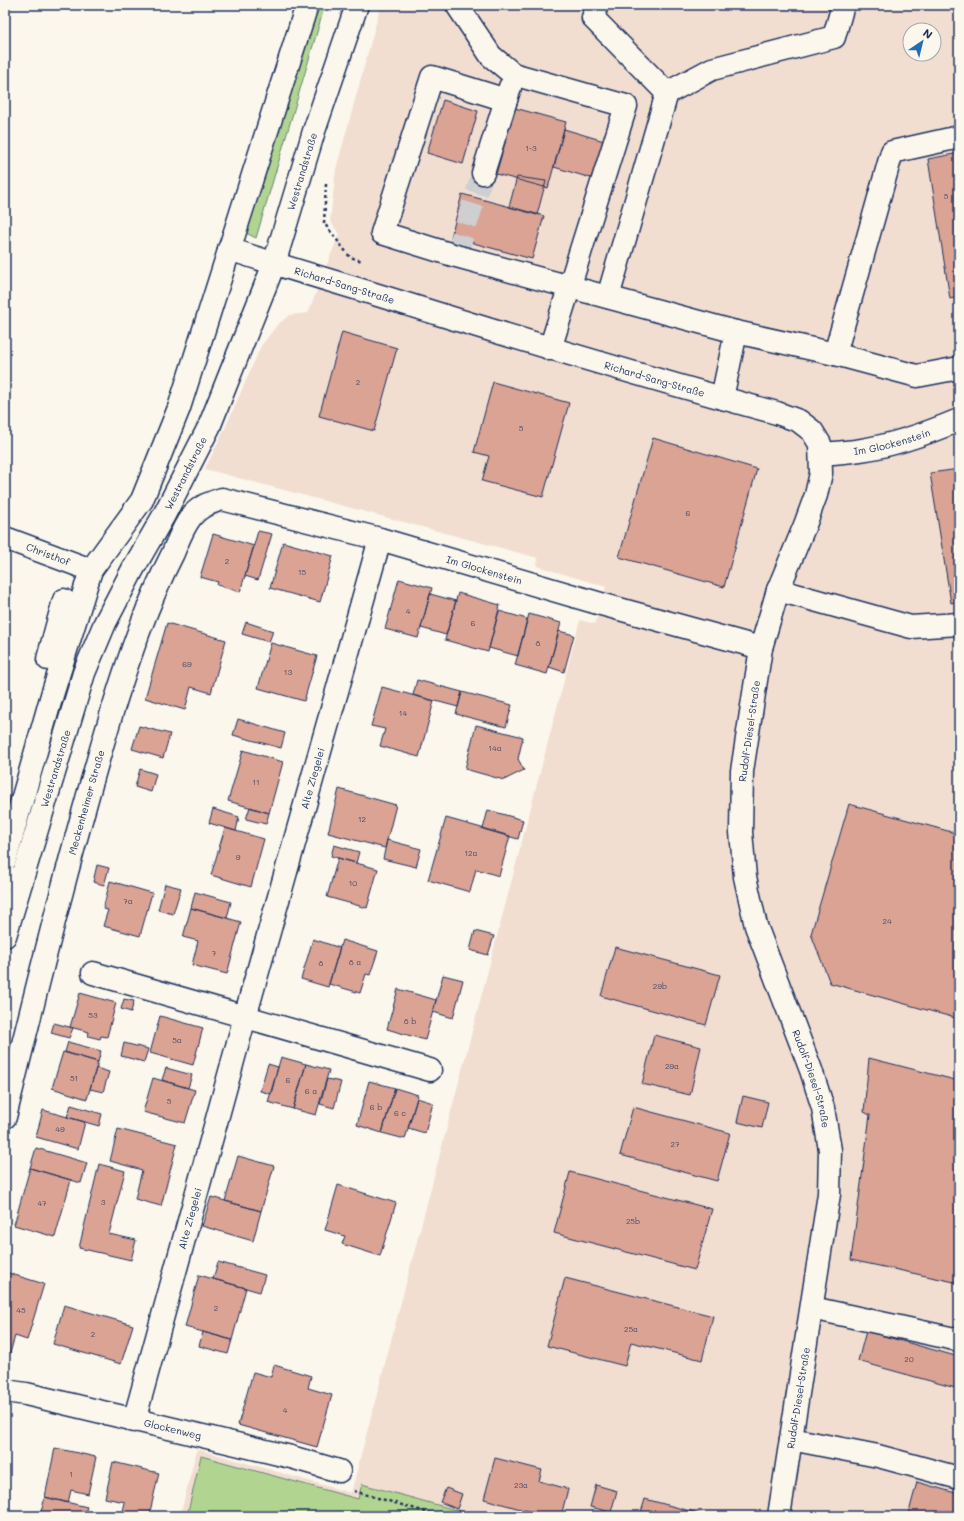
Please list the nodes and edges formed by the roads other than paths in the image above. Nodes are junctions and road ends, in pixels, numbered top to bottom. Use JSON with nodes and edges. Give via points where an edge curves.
{"nodes":[{"id":1,"x":307,"y":5,"type":"edge"},
{"id":2,"x":357,"y":5,"type":"edge"},
{"id":3,"x":441,"y":5,"type":"edge"},
{"id":4,"x":447,"y":5,"type":"edge"},
{"id":5,"x":457,"y":5,"type":"edge"},
{"id":6,"x":597,"y":5,"type":"edge"},
{"id":7,"x":843,"y":5,"type":"edge"},
{"id":8,"x":513,"y":74,"type":"junction"},
{"id":9,"x":667,"y":93,"type":"junction"},
{"id":10,"x":506,"y":100,"type":"junction"},
{"id":11,"x":959,"y":137,"type":"edge"},
{"id":12,"x":483,"y":174,"type":"tunnel mouth"},
{"id":13,"x":229,"y":249,"type":"junction"},
{"id":14,"x":274,"y":264,"type":"junction"},
{"id":15,"x":570,"y":287,"type":"junction"},
{"id":16,"x":608,"y":297,"type":"junction"},
{"id":17,"x":736,"y":332,"type":"junction"},
{"id":18,"x":550,"y":349,"type":"junction"},
{"id":19,"x":835,"y":354,"type":"junction"},
{"id":20,"x":959,"y":368,"type":"edge"},
{"id":21,"x":722,"y":398,"type":"junction"},
{"id":22,"x":959,"y":420,"type":"edge"},
{"id":23,"x":821,"y":454,"type":"junction"},
{"id":24,"x":207,"y":504,"type":"joint"},
{"id":25,"x":5,"y":538,"type":"edge"},
{"id":26,"x":380,"y":539,"type":"junction"},
{"id":27,"x":91,"y":570,"type":"junction"},
{"id":28,"x":778,"y":590,"type":"junction"},
{"id":29,"x":64,"y":600,"type":"dead end"},
{"id":30,"x":959,"y":624,"type":"edge"},
{"id":31,"x":761,"y":648,"type":"junction"},
{"id":32,"x":5,"y":808,"type":"edge"},
{"id":33,"x":5,"y":860,"type":"edge"},
{"id":34,"x":14,"y":878,"type":"edge"},
{"id":35,"x":5,"y":936,"type":"edge"},
{"id":36,"x":93,"y":973,"type":"dead end"},
{"id":37,"x":245,"y":1017,"type":"junction"},
{"id":38,"x":430,"y":1070,"type":"dead end"},
{"id":39,"x":5,"y":1117,"type":"edge"},
{"id":40,"x":812,"y":1308,"type":"junction"},
{"id":41,"x":959,"y":1340,"type":"edge"},
{"id":42,"x":5,"y":1391,"type":"edge"},
{"id":43,"x":134,"y":1421,"type":"junction"},
{"id":44,"x":791,"y":1439,"type":"junction"},
{"id":45,"x":338,"y":1471,"type":"dead end"},
{"id":46,"x":959,"y":1478,"type":"edge"},
{"id":47,"x":779,"y":1516,"type":"edge"}],
"edges":[{"from":1,"to":13,"type":"street"},
{"from":2,"to":14,"type":"street","name":"Westrandstraße","via":[[314,131]]},
{"from":3,"to":4,"type":"street"},
{"from":5,"to":8,"type":"street","via":[[491,56]]},
{"from":6,"to":9,"type":"street","via":[[593,18]]},
{"from":7,"to":9,"type":"street","via":[[834,37],[712,69]]},
{"from":8,"to":10,"type":"street"},
{"from":8,"to":15,"type":"street","via":[[626,106]]},
{"from":9,"to":16,"type":"street"},
{"from":10,"to":12,"type":"street"},
{"from":10,"to":15,"type":"street","via":[[432,77],[382,233]]},
{"from":11,"to":19,"type":"street","via":[[892,152]]},
{"from":13,"to":14,"type":"street","name":"Richard-Sang-Straße"},
{"from":13,"to":27,"type":"street","via":[[179,408],[142,500]]},
{"from":14,"to":18,"type":"street","name":"Richard-Sang-Straße"},
{"from":14,"to":34,"type":"street","name":"Westrandstraße","via":[[209,427],[95,645]]},
{"from":15,"to":16,"type":"street"},
{"from":15,"to":18,"type":"street"},
{"from":16,"to":17,"type":"street"},
{"from":17,"to":19,"type":"street"},
{"from":17,"to":21,"type":"street"},
{"from":18,"to":21,"type":"street","name":"Richard-Sang-Straße"},
{"from":19,"to":20,"type":"street","via":[[917,376]]},
{"from":21,"to":23,"type":"street","name":"Richard-Sang-Straße","via":[[799,421],[812,431],[820,444]]},
{"from":22,"to":23,"type":"street","name":"Im Glockenstein","via":[[890,445]]},
{"from":23,"to":28,"type":"street","name":"Richard-Sang-Straße","via":[[821,473],[816,495]]},
{"from":24,"to":26,"type":"street","name":"Im Glockenstein","via":[[222,499]]},
{"from":24,"to":39,"type":"street","name":"Meckenheimer Straße","via":[[196,510],[190,518],[142,621],[124,672],[95,770]]},
{"from":25,"to":27,"type":"street","name":"Christhof"},
{"from":26,"to":31,"type":"street","name":"Im Glockenstein"},
{"from":26,"to":37,"type":"street","name":"Alte Ziegelei"},
{"from":27,"to":33,"type":"street"},
{"from":28,"to":30,"type":"street","via":[[911,627]]},
{"from":28,"to":31,"type":"street","name":"Richard-Sang-Straße"},
{"from":29,"to":32,"type":"street"},
{"from":31,"to":40,"type":"street","name":"Rudolf-Diesel-Straße","via":[[742,771],[741,832],[746,877],[756,926],[811,1070],[823,1108],[830,1150],[829,1194]]},
{"from":34,"to":35,"type":"street","name":"Westrandstraße"},
{"from":36,"to":37,"type":"street"},
{"from":37,"to":38,"type":"street"},
{"from":37,"to":43,"type":"street","name":"Alte Ziegelei"},
{"from":40,"to":41,"type":"street"},
{"from":40,"to":44,"type":"street","name":"Rudolf-Diesel-Straße"},
{"from":42,"to":43,"type":"street","name":"Glockenweg"},
{"from":43,"to":45,"type":"street","name":"Glockenweg","via":[[291,1457]]},
{"from":44,"to":46,"type":"street","via":[[878,1456]]},
{"from":44,"to":47,"type":"street","name":"Rudolf-Diesel-Straße"}]}
